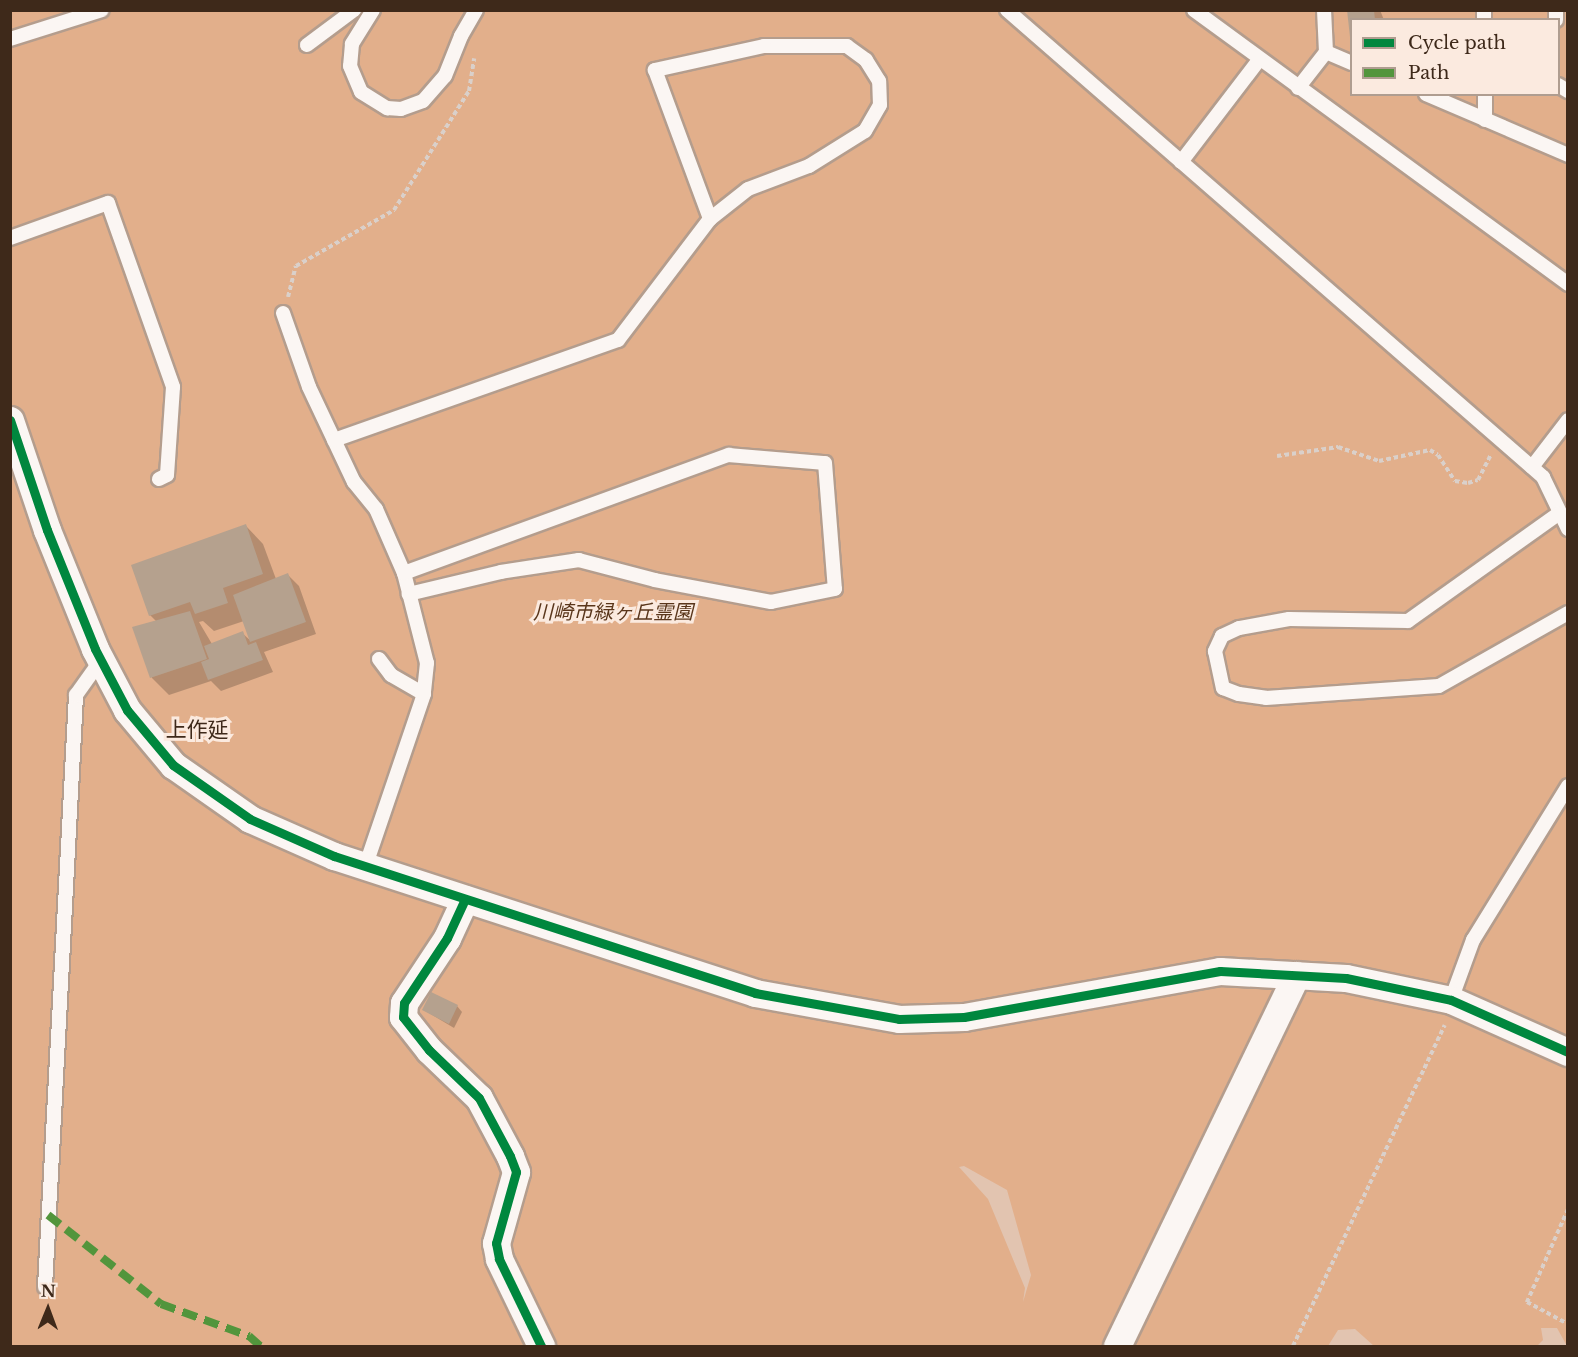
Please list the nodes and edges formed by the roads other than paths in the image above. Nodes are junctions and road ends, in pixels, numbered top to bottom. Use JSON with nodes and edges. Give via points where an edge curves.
{"nodes":[{"id":1,"x":102,"y":10,"type":"edge"},
{"id":2,"x":354,"y":10,"type":"edge"},
{"id":3,"x":373,"y":10,"type":"edge"},
{"id":4,"x":476,"y":10,"type":"edge"},
{"id":5,"x":1007,"y":10,"type":"edge"},
{"id":6,"x":1194,"y":10,"type":"edge"},
{"id":7,"x":1324,"y":10,"type":"edge"},
{"id":8,"x":10,"y":39,"type":"edge"},
{"id":9,"x":307,"y":45,"type":"dead end"},
{"id":10,"x":1326,"y":52,"type":"junction"},
{"id":11,"x":1259,"y":60,"type":"junction"},
{"id":12,"x":1350,"y":62,"type":"edge"},
{"id":13,"x":1298,"y":88,"type":"junction"},
{"id":14,"x":1431,"y":96,"type":"edge"},
{"id":15,"x":1485,"y":96,"type":"edge"},
{"id":16,"x":1485,"y":120,"type":"junction"},
{"id":17,"x":1568,"y":155,"type":"edge"},
{"id":18,"x":1181,"y":162,"type":"junction"},
{"id":19,"x":710,"y":219,"type":"junction"},
{"id":20,"x":10,"y":238,"type":"edge"},
{"id":21,"x":1568,"y":284,"type":"edge"},
{"id":22,"x":283,"y":314,"type":"road end"},
{"id":23,"x":10,"y":420,"type":"edge"},
{"id":24,"x":1568,"y":420,"type":"edge"},
{"id":25,"x":334,"y":440,"type":"junction"},
{"id":26,"x":1532,"y":467,"type":"junction"},
{"id":27,"x":159,"y":479,"type":"dead end"},
{"id":28,"x":1558,"y":514,"type":"junction"},
{"id":29,"x":1568,"y":529,"type":"edge"},
{"id":30,"x":404,"y":573,"type":"junction"},
{"id":31,"x":409,"y":594,"type":"junction"},
{"id":32,"x":1568,"y":613,"type":"edge"},
{"id":33,"x":379,"y":658,"type":"dead end"},
{"id":34,"x":101,"y":660,"type":"junction"},
{"id":35,"x":424,"y":694,"type":"junction"},
{"id":36,"x":1568,"y":786,"type":"edge"},
{"id":37,"x":366,"y":864,"type":"junction"},
{"id":38,"x":465,"y":899,"type":"junction"},
{"id":39,"x":1296,"y":975,"type":"junction"},
{"id":40,"x":1452,"y":1000,"type":"junction"},
{"id":41,"x":1568,"y":1052,"type":"edge"},
{"id":42,"x":45,"y":1287,"type":"dead end"},
{"id":43,"x":541,"y":1347,"type":"edge"},
{"id":44,"x":1118,"y":1347,"type":"edge"}],
"edges":[{"from":1,"to":8,"type":"lane"},
{"from":2,"to":9,"type":"lane"},
{"from":3,"to":4,"type":"lane","via":[[352,44],[350,66],[361,92],[387,108],[401,109],[423,101],[445,76]]},
{"from":5,"to":18,"type":"lane"},
{"from":6,"to":11,"type":"lane"},
{"from":7,"to":10,"type":"lane"},
{"from":10,"to":12,"type":"lane"},
{"from":10,"to":13,"type":"lane"},
{"from":11,"to":13,"type":"lane"},
{"from":11,"to":18,"type":"lane"},
{"from":13,"to":21,"type":"lane"},
{"from":14,"to":16,"type":"lane"},
{"from":15,"to":16,"type":"lane"},
{"from":16,"to":17,"type":"lane"},
{"from":18,"to":26,"type":"lane"},
{"from":19,"to":19,"type":"lane","via":[[748,189],[809,166],[866,131],[880,105],[879,81],[866,60],[847,46],[764,46],[655,70]]},
{"from":19,"to":25,"type":"lane","via":[[618,340]]},
{"from":20,"to":27,"type":"lane","via":[[108,202],[173,387],[166,475]]},
{"from":22,"to":25,"type":"lane","via":[[309,387]]},
{"from":23,"to":34,"type":"street","via":[[47,530]]},
{"from":24,"to":26,"type":"lane"},
{"from":25,"to":30,"type":"lane","via":[[354,482],[376,509]]},
{"from":26,"to":28,"type":"lane","via":[[1544,477]]},
{"from":28,"to":29,"type":"lane"},
{"from":28,"to":32,"type":"lane","via":[[1408,621],[1289,618],[1239,628],[1222,636],[1215,651],[1223,688],[1239,694],[1266,698],[1439,686]]},
{"from":30,"to":31,"type":"lane"},
{"from":30,"to":31,"type":"lane","via":[[729,455],[825,464],[835,589],[771,602],[655,580],[579,560],[501,572]]},
{"from":31,"to":35,"type":"lane","via":[[427,663]]},
{"from":33,"to":35,"type":"lane","via":[[391,675]]},
{"from":34,"to":37,"type":"street","via":[[127,710],[174,765],[250,819],[334,856]]},
{"from":34,"to":42,"type":"lane","via":[[76,695]]},
{"from":35,"to":37,"type":"lane"},
{"from":36,"to":40,"type":"lane","via":[[1473,940]]},
{"from":37,"to":38,"type":"street"},
{"from":38,"to":39,"type":"street","via":[[755,993],[899,1019],[964,1017],[1220,971]]},
{"from":38,"to":43,"type":"street","via":[[447,938],[404,1003],[404,1017],[429,1050],[478,1098],[510,1156],[516,1172],[497,1251]]},
{"from":39,"to":40,"type":"street","via":[[1346,978]]},
{"from":39,"to":44,"type":"street"},
{"from":40,"to":41,"type":"street"}]}
